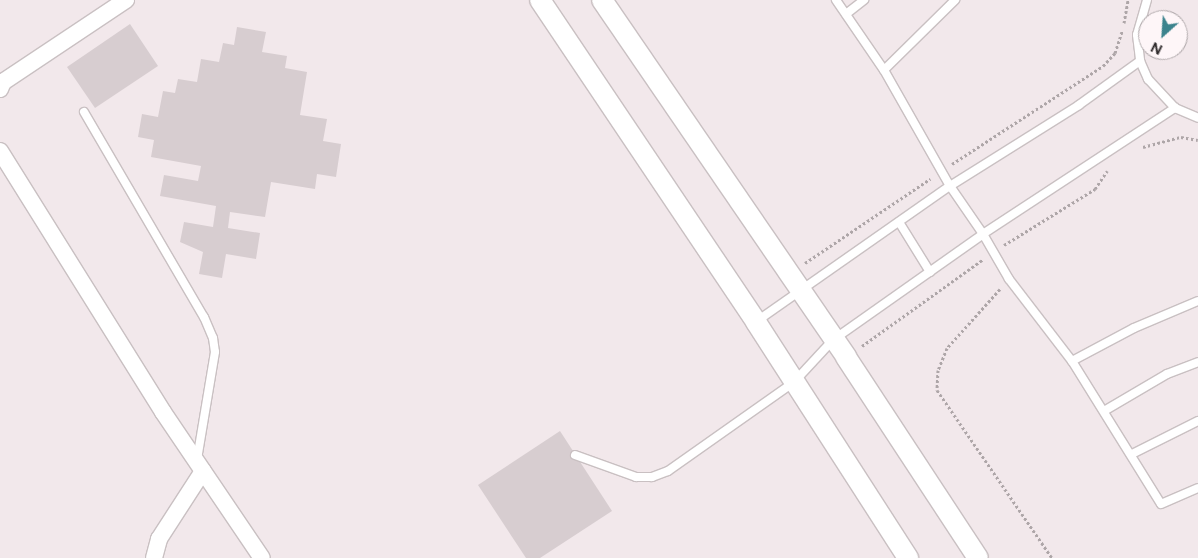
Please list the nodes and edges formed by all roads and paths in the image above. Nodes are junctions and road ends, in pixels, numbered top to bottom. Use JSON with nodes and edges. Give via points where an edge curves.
{"nodes":[{"id":1,"x":126,"y":0,"type":"edge"},
{"id":2,"x":540,"y":0,"type":"edge"},
{"id":3,"x":602,"y":0,"type":"edge"},
{"id":4,"x":836,"y":0,"type":"edge"},
{"id":5,"x":864,"y":0,"type":"edge"},
{"id":6,"x":956,"y":0,"type":"edge"},
{"id":7,"x":1128,"y":0,"type":"edge"},
{"id":8,"x":1145,"y":0,"type":"edge"},
{"id":9,"x":846,"y":14,"type":"junction"},
{"id":10,"x":1140,"y":61,"type":"junction"},
{"id":11,"x":884,"y":70,"type":"junction"},
{"id":12,"x":0,"y":88,"type":"edge"},
{"id":13,"x":1175,"y":108,"type":"junction"},
{"id":14,"x":84,"y":112,"type":"dead end"},
{"id":15,"x":1198,"y":118,"type":"edge"},
{"id":16,"x":1198,"y":140,"type":"edge"},
{"id":17,"x":0,"y":151,"type":"edge"},
{"id":18,"x":1135,"y":152,"type":"dead end"},
{"id":19,"x":1110,"y":166,"type":"dead end"},
{"id":20,"x":941,"y":171,"type":"junction"},
{"id":21,"x":950,"y":186,"type":"junction"},
{"id":22,"x":899,"y":222,"type":"junction"},
{"id":23,"x":983,"y":234,"type":"junction"},
{"id":24,"x":993,"y":251,"type":"junction"},
{"id":25,"x":930,"y":272,"type":"junction"},
{"id":26,"x":787,"y":275,"type":"junction"},
{"id":27,"x":1009,"y":279,"type":"junction"},
{"id":28,"x":799,"y":292,"type":"junction"},
{"id":29,"x":1198,"y":301,"type":"edge"},
{"id":30,"x":756,"y":322,"type":"junction"},
{"id":31,"x":833,"y":340,"type":"junction"},
{"id":32,"x":846,"y":357,"type":"junction"},
{"id":33,"x":1072,"y":361,"type":"junction"},
{"id":34,"x":1198,"y":362,"type":"edge"},
{"id":35,"x":794,"y":382,"type":"junction"},
{"id":36,"x":1104,"y":411,"type":"junction"},
{"id":37,"x":1198,"y":421,"type":"edge"},
{"id":38,"x":1132,"y":454,"type":"junction"},
{"id":39,"x":575,"y":455,"type":"dead end"},
{"id":40,"x":200,"y":466,"type":"junction"},
{"id":41,"x":1198,"y":488,"type":"edge"},
{"id":42,"x":154,"y":558,"type":"edge"},
{"id":43,"x":262,"y":558,"type":"edge"},
{"id":44,"x":908,"y":558,"type":"edge"},
{"id":45,"x":978,"y":558,"type":"edge"},
{"id":46,"x":1052,"y":558,"type":"edge"}],
"edges":[{"from":1,"to":12,"type":"street","via":[[3,82]]},
{"from":2,"to":30,"type":"street"},
{"from":3,"to":26,"type":"street"},
{"from":4,"to":9,"type":"lane"},
{"from":5,"to":9,"type":"lane"},
{"from":6,"to":11,"type":"lane"},
{"from":7,"to":20,"type":"path","via":[[1115,53],[1103,66]]},
{"from":8,"to":10,"type":"lane","via":[[1136,35]]},
{"from":9,"to":11,"type":"lane"},
{"from":10,"to":13,"type":"lane","via":[[1154,87]]},
{"from":10,"to":21,"type":"lane","via":[[1079,105]]},
{"from":11,"to":20,"type":"lane"},
{"from":13,"to":15,"type":"lane"},
{"from":13,"to":23,"type":"lane"},
{"from":14,"to":40,"type":"lane","via":[[204,317],[213,338],[215,352]]},
{"from":16,"to":18,"type":"path","via":[[1181,137],[1165,140]]},
{"from":17,"to":40,"type":"street"},
{"from":19,"to":24,"type":"path","via":[[1095,189]]},
{"from":20,"to":21,"type":"lane"},
{"from":20,"to":26,"type":"path"},
{"from":21,"to":22,"type":"lane"},
{"from":21,"to":23,"type":"lane"},
{"from":22,"to":25,"type":"lane"},
{"from":22,"to":28,"type":"lane"},
{"from":23,"to":24,"type":"lane"},
{"from":23,"to":25,"type":"lane"},
{"from":24,"to":27,"type":"lane"},
{"from":24,"to":32,"type":"path"},
{"from":25,"to":31,"type":"lane"},
{"from":26,"to":28,"type":"street"},
{"from":27,"to":33,"type":"lane"},
{"from":27,"to":46,"type":"path","via":[[947,348],[938,370],[937,390]]},
{"from":28,"to":30,"type":"lane"},
{"from":28,"to":31,"type":"street"},
{"from":29,"to":33,"type":"lane","via":[[1134,328]]},
{"from":30,"to":35,"type":"street"},
{"from":31,"to":32,"type":"street"},
{"from":31,"to":35,"type":"lane"},
{"from":32,"to":45,"type":"street"},
{"from":33,"to":36,"type":"lane"},
{"from":34,"to":36,"type":"lane","via":[[1167,374]]},
{"from":35,"to":39,"type":"lane","via":[[668,471],[652,477],[636,477]]},
{"from":35,"to":44,"type":"street"},
{"from":36,"to":38,"type":"lane"},
{"from":37,"to":38,"type":"lane"},
{"from":38,"to":41,"type":"lane","via":[[1160,504]]},
{"from":40,"to":42,"type":"street","via":[[159,539]]},
{"from":40,"to":43,"type":"street"}]}
